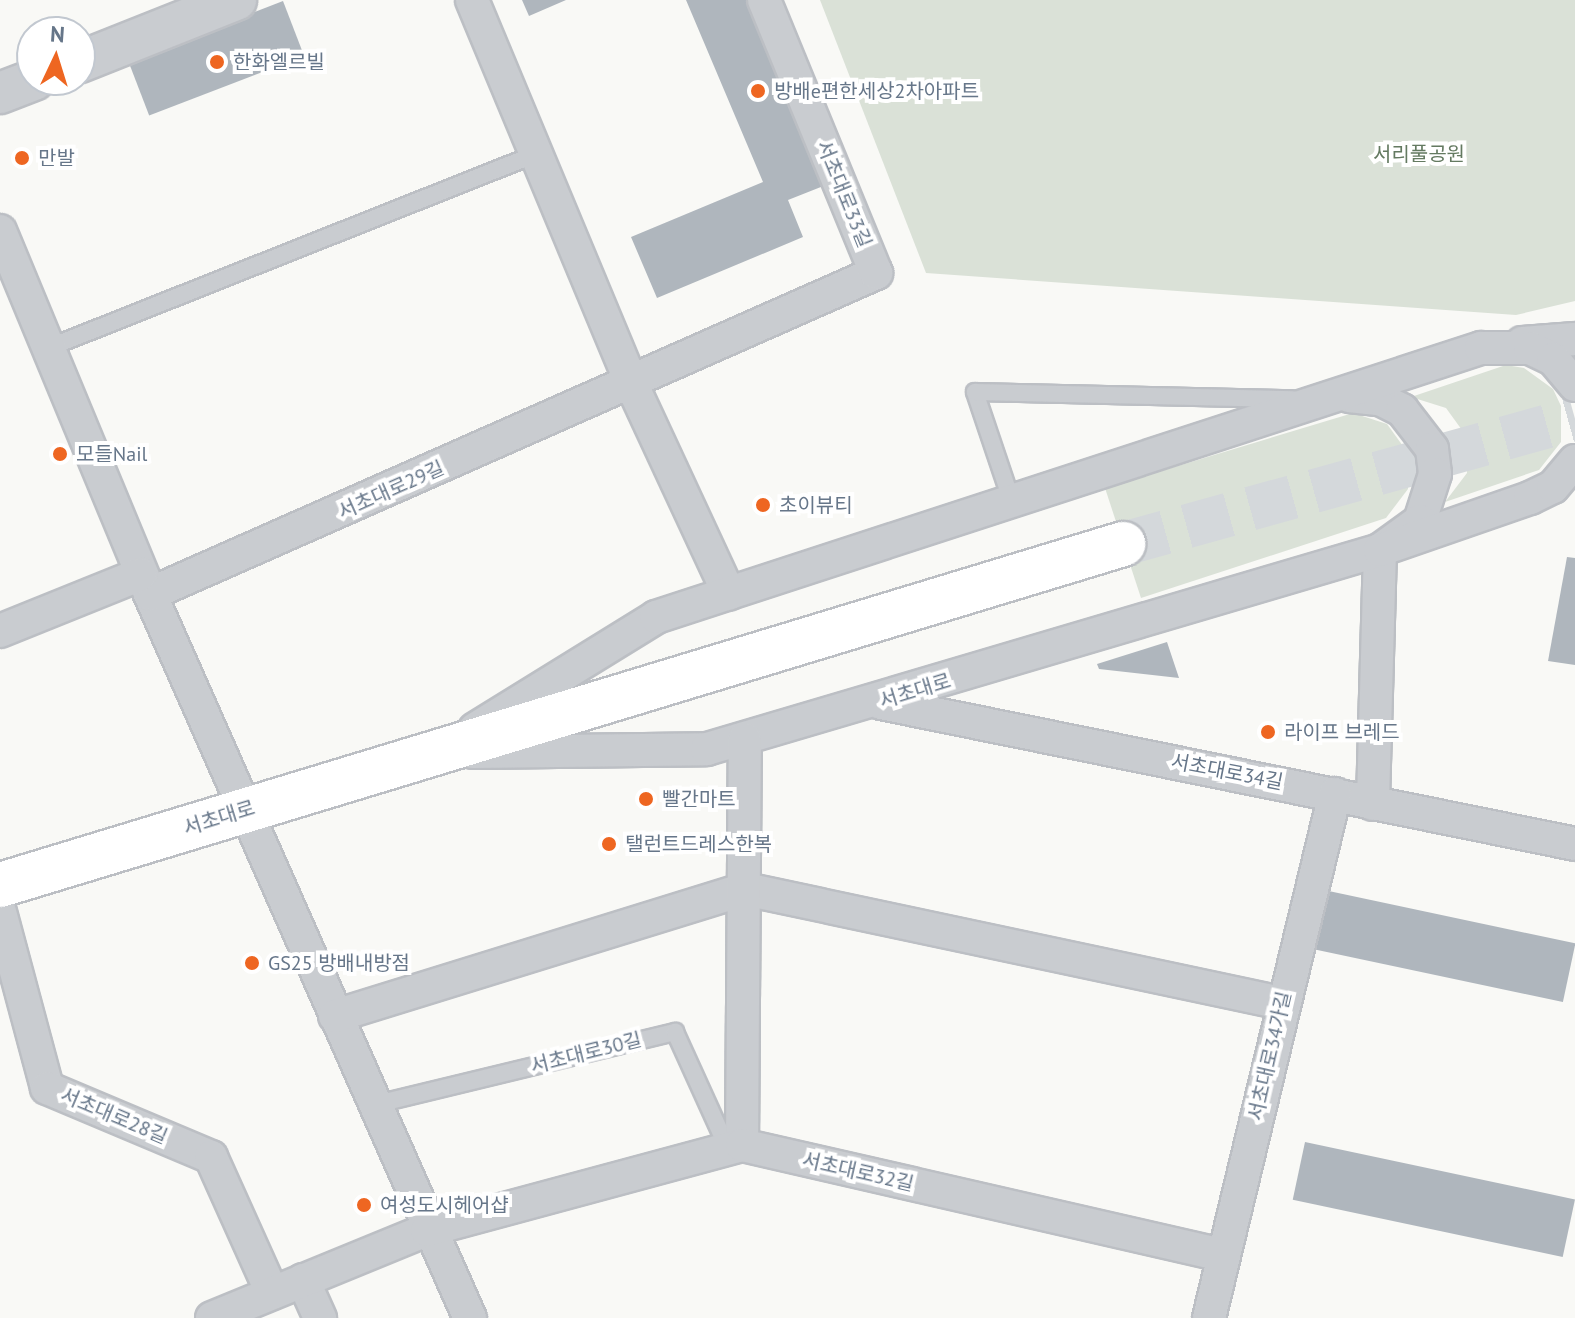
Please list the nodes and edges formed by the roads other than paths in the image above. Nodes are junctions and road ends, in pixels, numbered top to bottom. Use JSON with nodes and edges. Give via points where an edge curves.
{"nodes":[{"id":1,"x":236,"y":0,"type":"edge"},
{"id":2,"x":472,"y":0,"type":"edge"},
{"id":3,"x":764,"y":0,"type":"edge"},
{"id":4,"x":96,"y":56,"type":"edge"},
{"id":5,"x":536,"y":154,"type":"junction"},
{"id":6,"x":0,"y":231,"type":"edge"},
{"id":7,"x":1575,"y":339,"type":"edge"},
{"id":8,"x":1506,"y":344,"type":"junction"},
{"id":9,"x":48,"y":348,"type":"junction"},
{"id":10,"x":632,"y":385,"type":"junction"},
{"id":11,"x":1575,"y":385,"type":"edge"},
{"id":12,"x":1331,"y":400,"type":"junction"},
{"id":13,"x":1575,"y":461,"type":"edge"},
{"id":14,"x":1012,"y":502,"type":"junction"},
{"id":15,"x":1123,"y":544,"type":"tunnel mouth"},
{"id":16,"x":1380,"y":550,"type":"junction"},
{"id":17,"x":145,"y":584,"type":"junction"},
{"id":18,"x":729,"y":594,"type":"junction"},
{"id":19,"x":0,"y":631,"type":"edge"},
{"id":20,"x":878,"y":702,"type":"junction"},
{"id":21,"x":745,"y":739,"type":"junction"},
{"id":22,"x":438,"y":752,"type":"junction"},
{"id":23,"x":1335,"y":794,"type":"junction"},
{"id":24,"x":1373,"y":804,"type":"junction"},
{"id":25,"x":245,"y":810,"type":"junction"},
{"id":26,"x":1575,"y":844,"type":"edge"},
{"id":27,"x":0,"y":885,"type":"edge"},
{"id":28,"x":745,"y":889,"type":"junction"},
{"id":29,"x":0,"y":912,"type":"edge"},
{"id":30,"x":1282,"y":1003,"type":"junction"},
{"id":31,"x":335,"y":1016,"type":"junction"},
{"id":32,"x":373,"y":1105,"type":"junction"},
{"id":33,"x":735,"y":1147,"type":"junction"},
{"id":34,"x":427,"y":1230,"type":"junction"},
{"id":35,"x":1223,"y":1255,"type":"junction"},
{"id":36,"x":303,"y":1280,"type":"junction"},
{"id":37,"x":272,"y":1293,"type":"junction"},
{"id":38,"x":212,"y":1318,"type":"edge"},
{"id":39,"x":320,"y":1318,"type":"edge"},
{"id":40,"x":470,"y":1318,"type":"edge"},
{"id":41,"x":1209,"y":1318,"type":"edge"}],
"edges":[{"from":1,"to":4,"type":"street"},
{"from":2,"to":5,"type":"street"},
{"from":3,"to":10,"type":"street","name":"서초대로33길","via":[[876,273]]},
{"from":5,"to":9,"type":"lane"},
{"from":5,"to":10,"type":"street"},
{"from":6,"to":9,"type":"street"},
{"from":7,"to":8,"type":"street","name":"서초대로"},
{"from":8,"to":11,"type":"street","via":[[1553,359]]},
{"from":8,"to":12,"type":"street","name":"서초대로"},
{"from":9,"to":17,"type":"street"},
{"from":10,"to":17,"type":"street","name":"서초대로29길"},
{"from":10,"to":18,"type":"street"},
{"from":12,"to":14,"type":"street","name":"서초대로"},
{"from":12,"to":14,"type":"lane","name":"서초대로","via":[[975,392]]},
{"from":12,"to":16,"type":"street","name":"서초대로","via":[[1380,399],[1411,418],[1432,449],[1435,474],[1426,510],[1402,538]]},
{"from":13,"to":16,"type":"street","name":"서초대로","via":[[1553,487],[1530,498]]},
{"from":14,"to":18,"type":"street","name":"서초대로"},
{"from":15,"to":22,"type":"main road","name":"서초대로"},
{"from":16,"to":20,"type":"street","name":"서초대로"},
{"from":16,"to":24,"type":"street"},
{"from":17,"to":19,"type":"street","name":"서초대로29길"},
{"from":17,"to":25,"type":"street"},
{"from":18,"to":22,"type":"street","name":"서초대로","via":[[656,617]]},
{"from":20,"to":21,"type":"street","name":"서초대로"},
{"from":20,"to":23,"type":"street","name":"서초대로34길"},
{"from":21,"to":22,"type":"street","name":"서초대로","via":[[707,749]]},
{"from":21,"to":28,"type":"street"},
{"from":22,"to":25,"type":"main road","name":"서초대로"},
{"from":23,"to":24,"type":"street","name":"서초대로34길"},
{"from":23,"to":30,"type":"street","name":"서초대로34가길"},
{"from":24,"to":26,"type":"street","name":"서초대로34길"},
{"from":25,"to":27,"type":"main road","name":"서초대로"},
{"from":25,"to":31,"type":"street"},
{"from":28,"to":30,"type":"street"},
{"from":28,"to":31,"type":"street"},
{"from":28,"to":33,"type":"street"},
{"from":29,"to":37,"type":"street","name":"서초대로28길","via":[[47,1088],[211,1157]]},
{"from":30,"to":35,"type":"street","name":"서초대로34가길"},
{"from":31,"to":32,"type":"street"},
{"from":32,"to":33,"type":"lane","name":"서초대로30길","via":[[675,1032]]},
{"from":32,"to":34,"type":"street"},
{"from":33,"to":34,"type":"street"},
{"from":33,"to":35,"type":"street","name":"서초대로32길"},
{"from":34,"to":36,"type":"street"},
{"from":34,"to":40,"type":"street"},
{"from":35,"to":41,"type":"street","name":"서초대로34가길"},
{"from":36,"to":37,"type":"street"},
{"from":36,"to":39,"type":"street"},
{"from":37,"to":38,"type":"street"}]}
